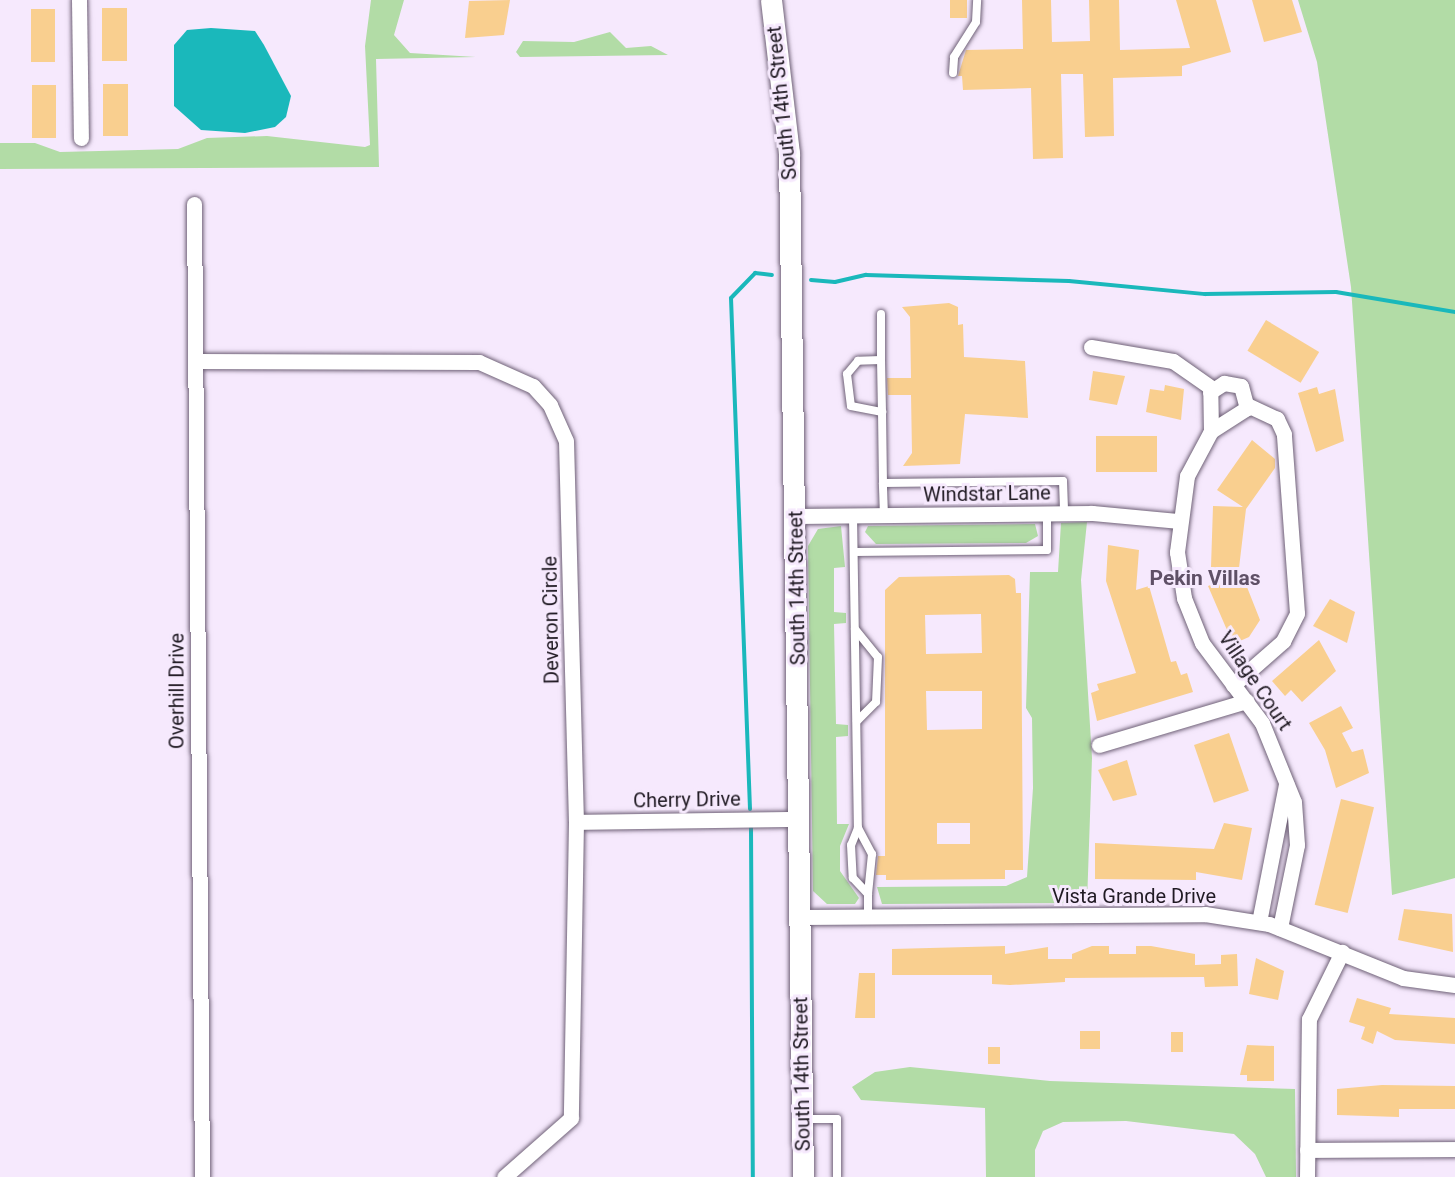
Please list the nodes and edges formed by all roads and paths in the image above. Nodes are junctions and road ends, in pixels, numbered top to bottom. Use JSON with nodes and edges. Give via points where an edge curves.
{"nodes":[{"id":1,"x":79,"y":0,"type":"edge"},
{"id":2,"x":771,"y":0,"type":"edge"},
{"id":3,"x":977,"y":0,"type":"edge"},
{"id":4,"x":953,"y":73,"type":"dead end"},
{"id":5,"x":81,"y":138,"type":"dead end"},
{"id":6,"x":194,"y":204,"type":"dead end"},
{"id":7,"x":881,"y":314,"type":"dead end"},
{"id":8,"x":1091,"y":347,"type":"dead end"},
{"id":9,"x":881,"y":360,"type":"junction"},
{"id":10,"x":196,"y":361,"type":"junction"},
{"id":11,"x":1213,"y":389,"type":"junction"},
{"id":12,"x":1247,"y":405,"type":"junction"},
{"id":13,"x":882,"y":412,"type":"junction"},
{"id":14,"x":1211,"y":431,"type":"junction"},
{"id":15,"x":883,"y":483,"type":"junction"},
{"id":16,"x":1064,"y":513,"type":"junction"},
{"id":17,"x":1047,"y":514,"type":"junction"},
{"id":18,"x":796,"y":516,"type":"junction"},
{"id":19,"x":853,"y":516,"type":"junction"},
{"id":20,"x":884,"y":516,"type":"junction"},
{"id":21,"x":1178,"y":521,"type":"junction"},
{"id":22,"x":854,"y":552,"type":"junction"},
{"id":23,"x":855,"y":629,"type":"junction"},
{"id":24,"x":1233,"y":685,"type":"junction"},
{"id":25,"x":1247,"y":701,"type":"junction"},
{"id":26,"x":856,"y":721,"type":"junction"},
{"id":27,"x":1099,"y":745,"type":"dead end"},
{"id":28,"x":1286,"y":784,"type":"junction"},
{"id":29,"x":799,"y":819,"type":"junction"},
{"id":30,"x":576,"y":822,"type":"junction"},
{"id":31,"x":858,"y":828,"type":"junction"},
{"id":32,"x":868,"y":894,"type":"junction"},
{"id":33,"x":800,"y":917,"type":"junction"},
{"id":34,"x":868,"y":917,"type":"junction"},
{"id":35,"x":1259,"y":922,"type":"junction"},
{"id":36,"x":1280,"y":928,"type":"junction"},
{"id":37,"x":1342,"y":952,"type":"junction"},
{"id":38,"x":1455,"y":985,"type":"edge"},
{"id":39,"x":802,"y":1119,"type":"junction"},
{"id":40,"x":1455,"y":1149,"type":"edge"},
{"id":41,"x":1307,"y":1150,"type":"junction"},
{"id":42,"x":202,"y":1177,"type":"edge"},
{"id":43,"x":504,"y":1177,"type":"edge"},
{"id":44,"x":803,"y":1177,"type":"edge"},
{"id":45,"x":837,"y":1177,"type":"edge"},
{"id":46,"x":1307,"y":1177,"type":"edge"}],
"edges":[{"from":1,"to":5,"type":"street"},
{"from":2,"to":18,"type":"main road","name":"South 14th Street","via":[[789,153]]},
{"from":3,"to":4,"type":"lane","via":[[976,22],[954,57]]},
{"from":6,"to":10,"type":"street","name":"Overhill Drive"},
{"from":7,"to":9,"type":"lane"},
{"from":8,"to":11,"type":"street","via":[[1173,360]]},
{"from":9,"to":13,"type":"lane"},
{"from":9,"to":13,"type":"lane","via":[[852,365],[847,383],[851,406]]},
{"from":10,"to":30,"type":"street","name":"Deveron Circle","via":[[479,362],[510,372],[550,405],[570,461]]},
{"from":10,"to":42,"type":"street","name":"Overhill Drive"},
{"from":11,"to":12,"type":"street","via":[[1224,383],[1241,386]]},
{"from":11,"to":14,"type":"street","name":"Village Court"},
{"from":12,"to":14,"type":"street","name":"Village Court"},
{"from":12,"to":24,"type":"street","via":[[1277,419],[1284,434],[1297,613],[1283,641]]},
{"from":13,"to":15,"type":"lane"},
{"from":14,"to":21,"type":"street","name":"Village Court","via":[[1187,476]]},
{"from":15,"to":16,"type":"lane","via":[[1063,480]]},
{"from":15,"to":20,"type":"lane"},
{"from":16,"to":17,"type":"street","name":"Windstar Lane"},
{"from":16,"to":21,"type":"street","name":"Windstar Lane"},
{"from":17,"to":20,"type":"street","name":"Windstar Lane"},
{"from":17,"to":22,"type":"lane","via":[[1047,550]]},
{"from":18,"to":19,"type":"street","name":"Windstar Lane"},
{"from":18,"to":29,"type":"main road","name":"South 14th Street"},
{"from":19,"to":20,"type":"street","name":"Windstar Lane"},
{"from":19,"to":22,"type":"lane"},
{"from":21,"to":24,"type":"street","name":"Village Court","via":[[1184,598],[1202,643]]},
{"from":22,"to":23,"type":"lane"},
{"from":23,"to":26,"type":"lane"},
{"from":23,"to":26,"type":"lane","via":[[878,657],[876,702]]},
{"from":24,"to":25,"type":"street","name":"Village Court"},
{"from":25,"to":27,"type":"street"},
{"from":25,"to":28,"type":"street","name":"Village Court","via":[[1273,742]]},
{"from":26,"to":31,"type":"lane"},
{"from":28,"to":35,"type":"street","name":"Village Court"},
{"from":28,"to":36,"type":"street","name":"Village Court","via":[[1297,819],[1297,845]]},
{"from":29,"to":30,"type":"street","name":"Cherry Drive"},
{"from":29,"to":33,"type":"main road","name":"South 14th Street"},
{"from":30,"to":43,"type":"street","name":"Deveron Circle","via":[[571,1118]]},
{"from":31,"to":32,"type":"lane","via":[[872,854]]},
{"from":31,"to":32,"type":"lane","via":[[852,845],[853,878]]},
{"from":32,"to":34,"type":"lane"},
{"from":33,"to":34,"type":"street","name":"Vista Grande Drive"},
{"from":33,"to":39,"type":"main road","name":"South 14th Street"},
{"from":34,"to":35,"type":"street","name":"Vista Grande Drive","via":[[1204,914]]},
{"from":35,"to":36,"type":"street","name":"Vista Grande Drive"},
{"from":36,"to":37,"type":"street","name":"Vista Grande Drive"},
{"from":37,"to":38,"type":"street","name":"Vista Grande Drive","via":[[1403,978]]},
{"from":37,"to":41,"type":"street","via":[[1309,1019]]},
{"from":39,"to":44,"type":"main road","name":"South 14th Street"},
{"from":39,"to":45,"type":"lane","via":[[837,1119]]},
{"from":40,"to":41,"type":"street"},
{"from":41,"to":46,"type":"street"}]}
